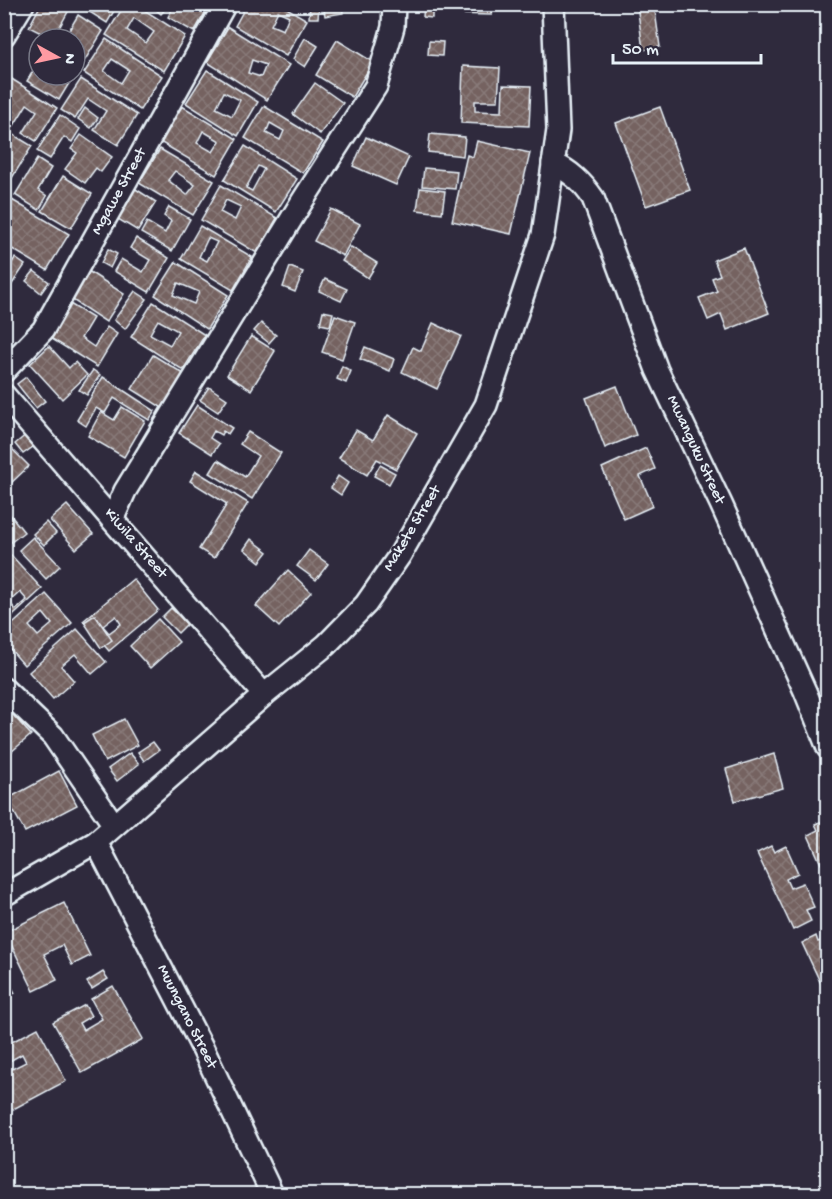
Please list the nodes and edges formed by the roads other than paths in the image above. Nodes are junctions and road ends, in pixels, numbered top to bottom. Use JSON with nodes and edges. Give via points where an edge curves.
{"nodes":[{"id":1,"x":23,"y":4,"type":"edge"},
{"id":2,"x":225,"y":4,"type":"edge"},
{"id":3,"x":394,"y":4,"type":"edge"},
{"id":4,"x":554,"y":4,"type":"edge"},
{"id":5,"x":4,"y":35,"type":"edge"},
{"id":6,"x":553,"y":163,"type":"junction"},
{"id":7,"x":4,"y":371,"type":"edge"},
{"id":8,"x":4,"y":395,"type":"edge"},
{"id":9,"x":113,"y":518,"type":"junction"},
{"id":10,"x":4,"y":688,"type":"edge"},
{"id":11,"x":264,"y":695,"type":"junction"},
{"id":12,"x":828,"y":748,"type":"edge"},
{"id":13,"x":114,"y":825,"type":"junction"},
{"id":14,"x":96,"y":842,"type":"junction"},
{"id":15,"x":4,"y":895,"type":"edge"},
{"id":16,"x":272,"y":1194,"type":"edge"}],
"edges":[{"from":1,"to":5,"type":"street"},
{"from":2,"to":7,"type":"street","name":"Mgawe Street","via":[[43,330]]},
{"from":3,"to":9,"type":"street","via":[[393,27],[376,86],[125,491]]},
{"from":4,"to":6,"type":"street","name":"Makete Street","via":[[558,130]]},
{"from":6,"to":11,"type":"street","name":"Makete Street","via":[[543,235],[486,405],[366,604],[326,645]]},
{"from":6,"to":12,"type":"street","name":"Mwanguku Street","via":[[581,181],[593,198],[657,370],[721,504]]},
{"from":8,"to":9,"type":"street","name":"Kiwila Street"},
{"from":9,"to":11,"type":"street","name":"Kiwila Street"},
{"from":10,"to":13,"type":"street","via":[[53,736]]},
{"from":11,"to":13,"type":"street","name":"Makete Street"},
{"from":13,"to":14,"type":"street","name":"Makete Street"},
{"from":14,"to":15,"type":"street","name":"Makete Street"},
{"from":14,"to":16,"type":"street","name":"Muungano Street","via":[[203,1049]]}]}
